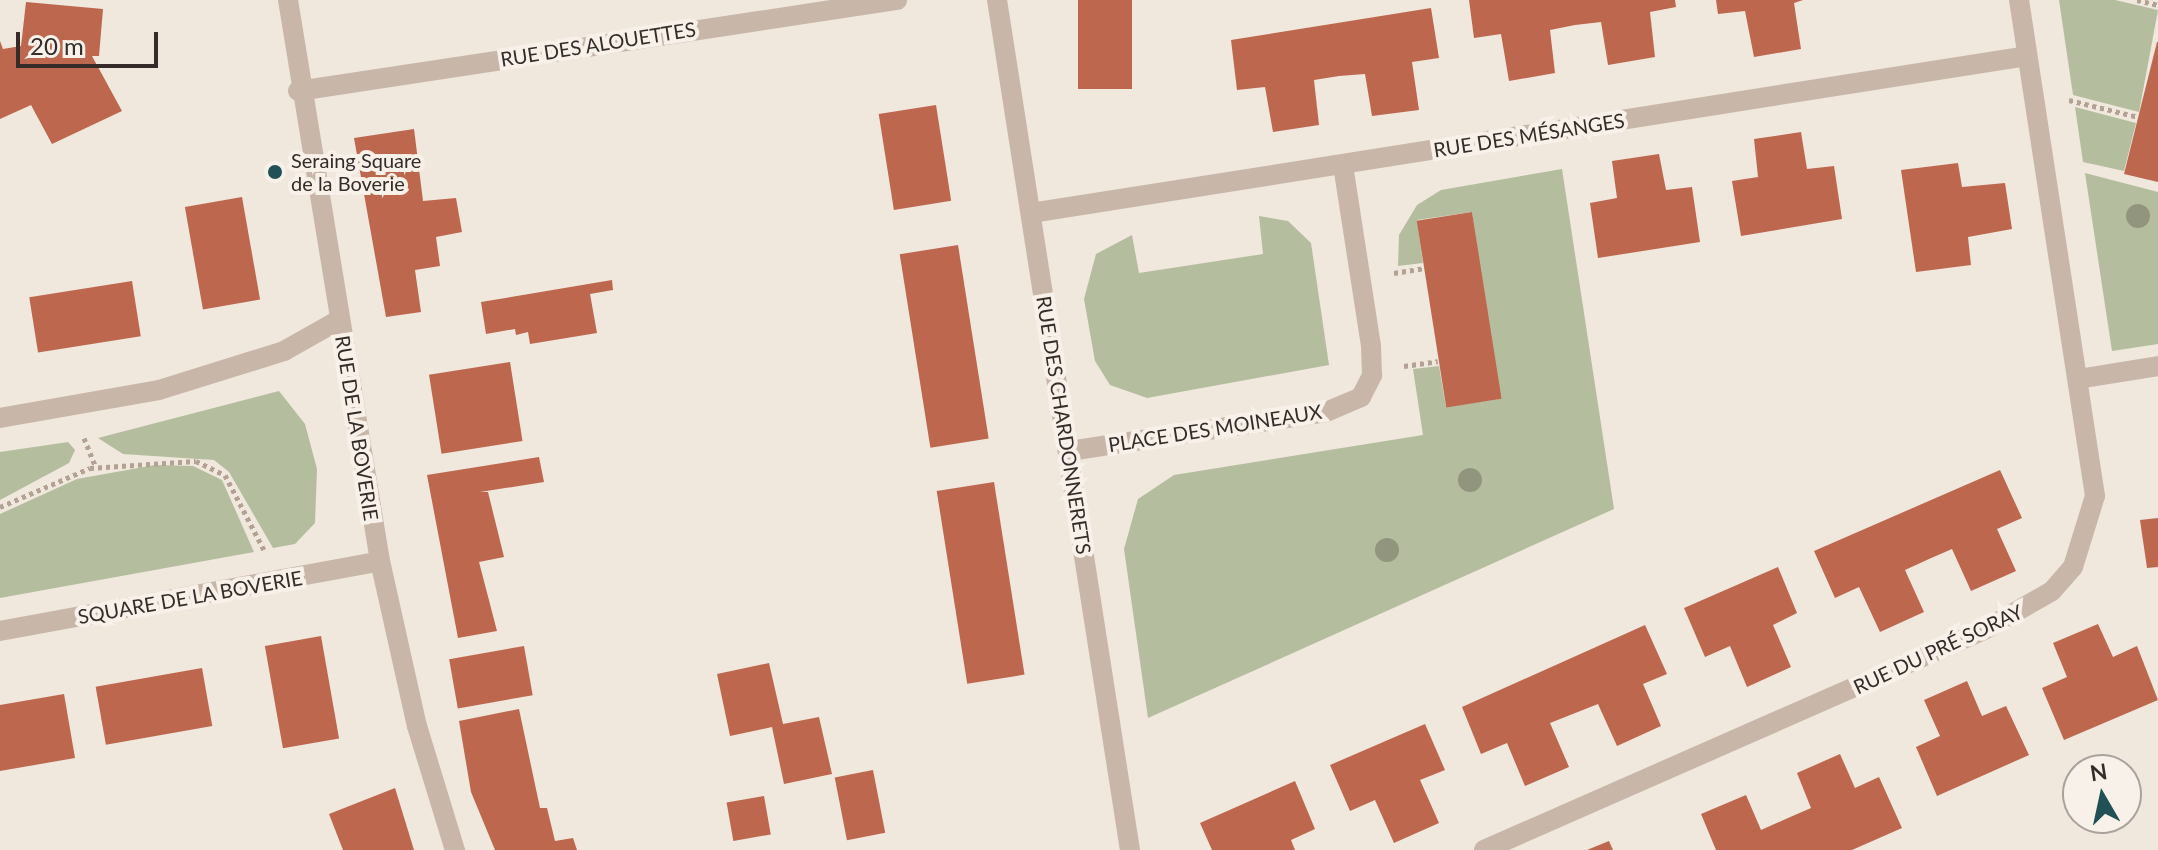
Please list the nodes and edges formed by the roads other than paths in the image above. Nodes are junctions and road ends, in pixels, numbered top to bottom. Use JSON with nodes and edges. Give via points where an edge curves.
{"nodes":[{"id":1,"x":288,"y":0,"type":"edge"},
{"id":2,"x":897,"y":0,"type":"edge"},
{"id":3,"x":997,"y":0,"type":"edge"},
{"id":4,"x":2019,"y":0,"type":"edge"},
{"id":5,"x":2027,"y":56,"type":"junction"},
{"id":6,"x":298,"y":91,"type":"junction"},
{"id":7,"x":1343,"y":165,"type":"junction"},
{"id":8,"x":1031,"y":213,"type":"junction"},
{"id":9,"x":339,"y":320,"type":"junction"},
{"id":10,"x":2158,"y":366,"type":"edge"},
{"id":11,"x":2078,"y":379,"type":"junction"},
{"id":12,"x":0,"y":418,"type":"edge"},
{"id":13,"x":1069,"y":451,"type":"junction"},
{"id":14,"x":380,"y":561,"type":"junction"},
{"id":15,"x":0,"y":631,"type":"edge"},
{"id":16,"x":455,"y":850,"type":"edge"},
{"id":17,"x":1130,"y":850,"type":"edge"},
{"id":18,"x":1484,"y":850,"type":"edge"}],
"edges":[{"from":1,"to":6,"type":"street","name":"RUE DE LA BOVERIE"},
{"from":2,"to":6,"type":"street","name":"RUE DES ALOUETTES"},
{"from":3,"to":8,"type":"street","name":"RUE DES CHARDONNERETS"},
{"from":4,"to":5,"type":"street","name":"RUE DU PRÉ SORAY"},
{"from":5,"to":7,"type":"street","name":"RUE DES MÉSANGES"},
{"from":5,"to":11,"type":"street","name":"RUE DU PRÉ SORAY"},
{"from":6,"to":9,"type":"street","name":"RUE DE LA BOVERIE"},
{"from":7,"to":8,"type":"street","name":"RUE DES MÉSANGES"},
{"from":7,"to":13,"type":"street","name":"PLACE DES MOINEAUX","via":[[1371,346],[1372,375],[1361,397],[1326,412]]},
{"from":8,"to":13,"type":"street","name":"RUE DES CHARDONNERETS"},
{"from":9,"to":12,"type":"street","via":[[284,351],[159,390]]},
{"from":9,"to":14,"type":"street","name":"RUE DE LA BOVERIE"},
{"from":10,"to":11,"type":"street"},
{"from":11,"to":18,"type":"street","name":"RUE DU PRÉ SORAY","via":[[2095,496],[2073,567],[2052,591],[1984,630]]},
{"from":13,"to":17,"type":"street","name":"RUE DES CHARDONNERETS"},
{"from":14,"to":15,"type":"street","name":"SQUARE DE LA BOVERIE"},
{"from":14,"to":16,"type":"street","name":"RUE DE LA BOVERIE","via":[[417,726]]}]}
